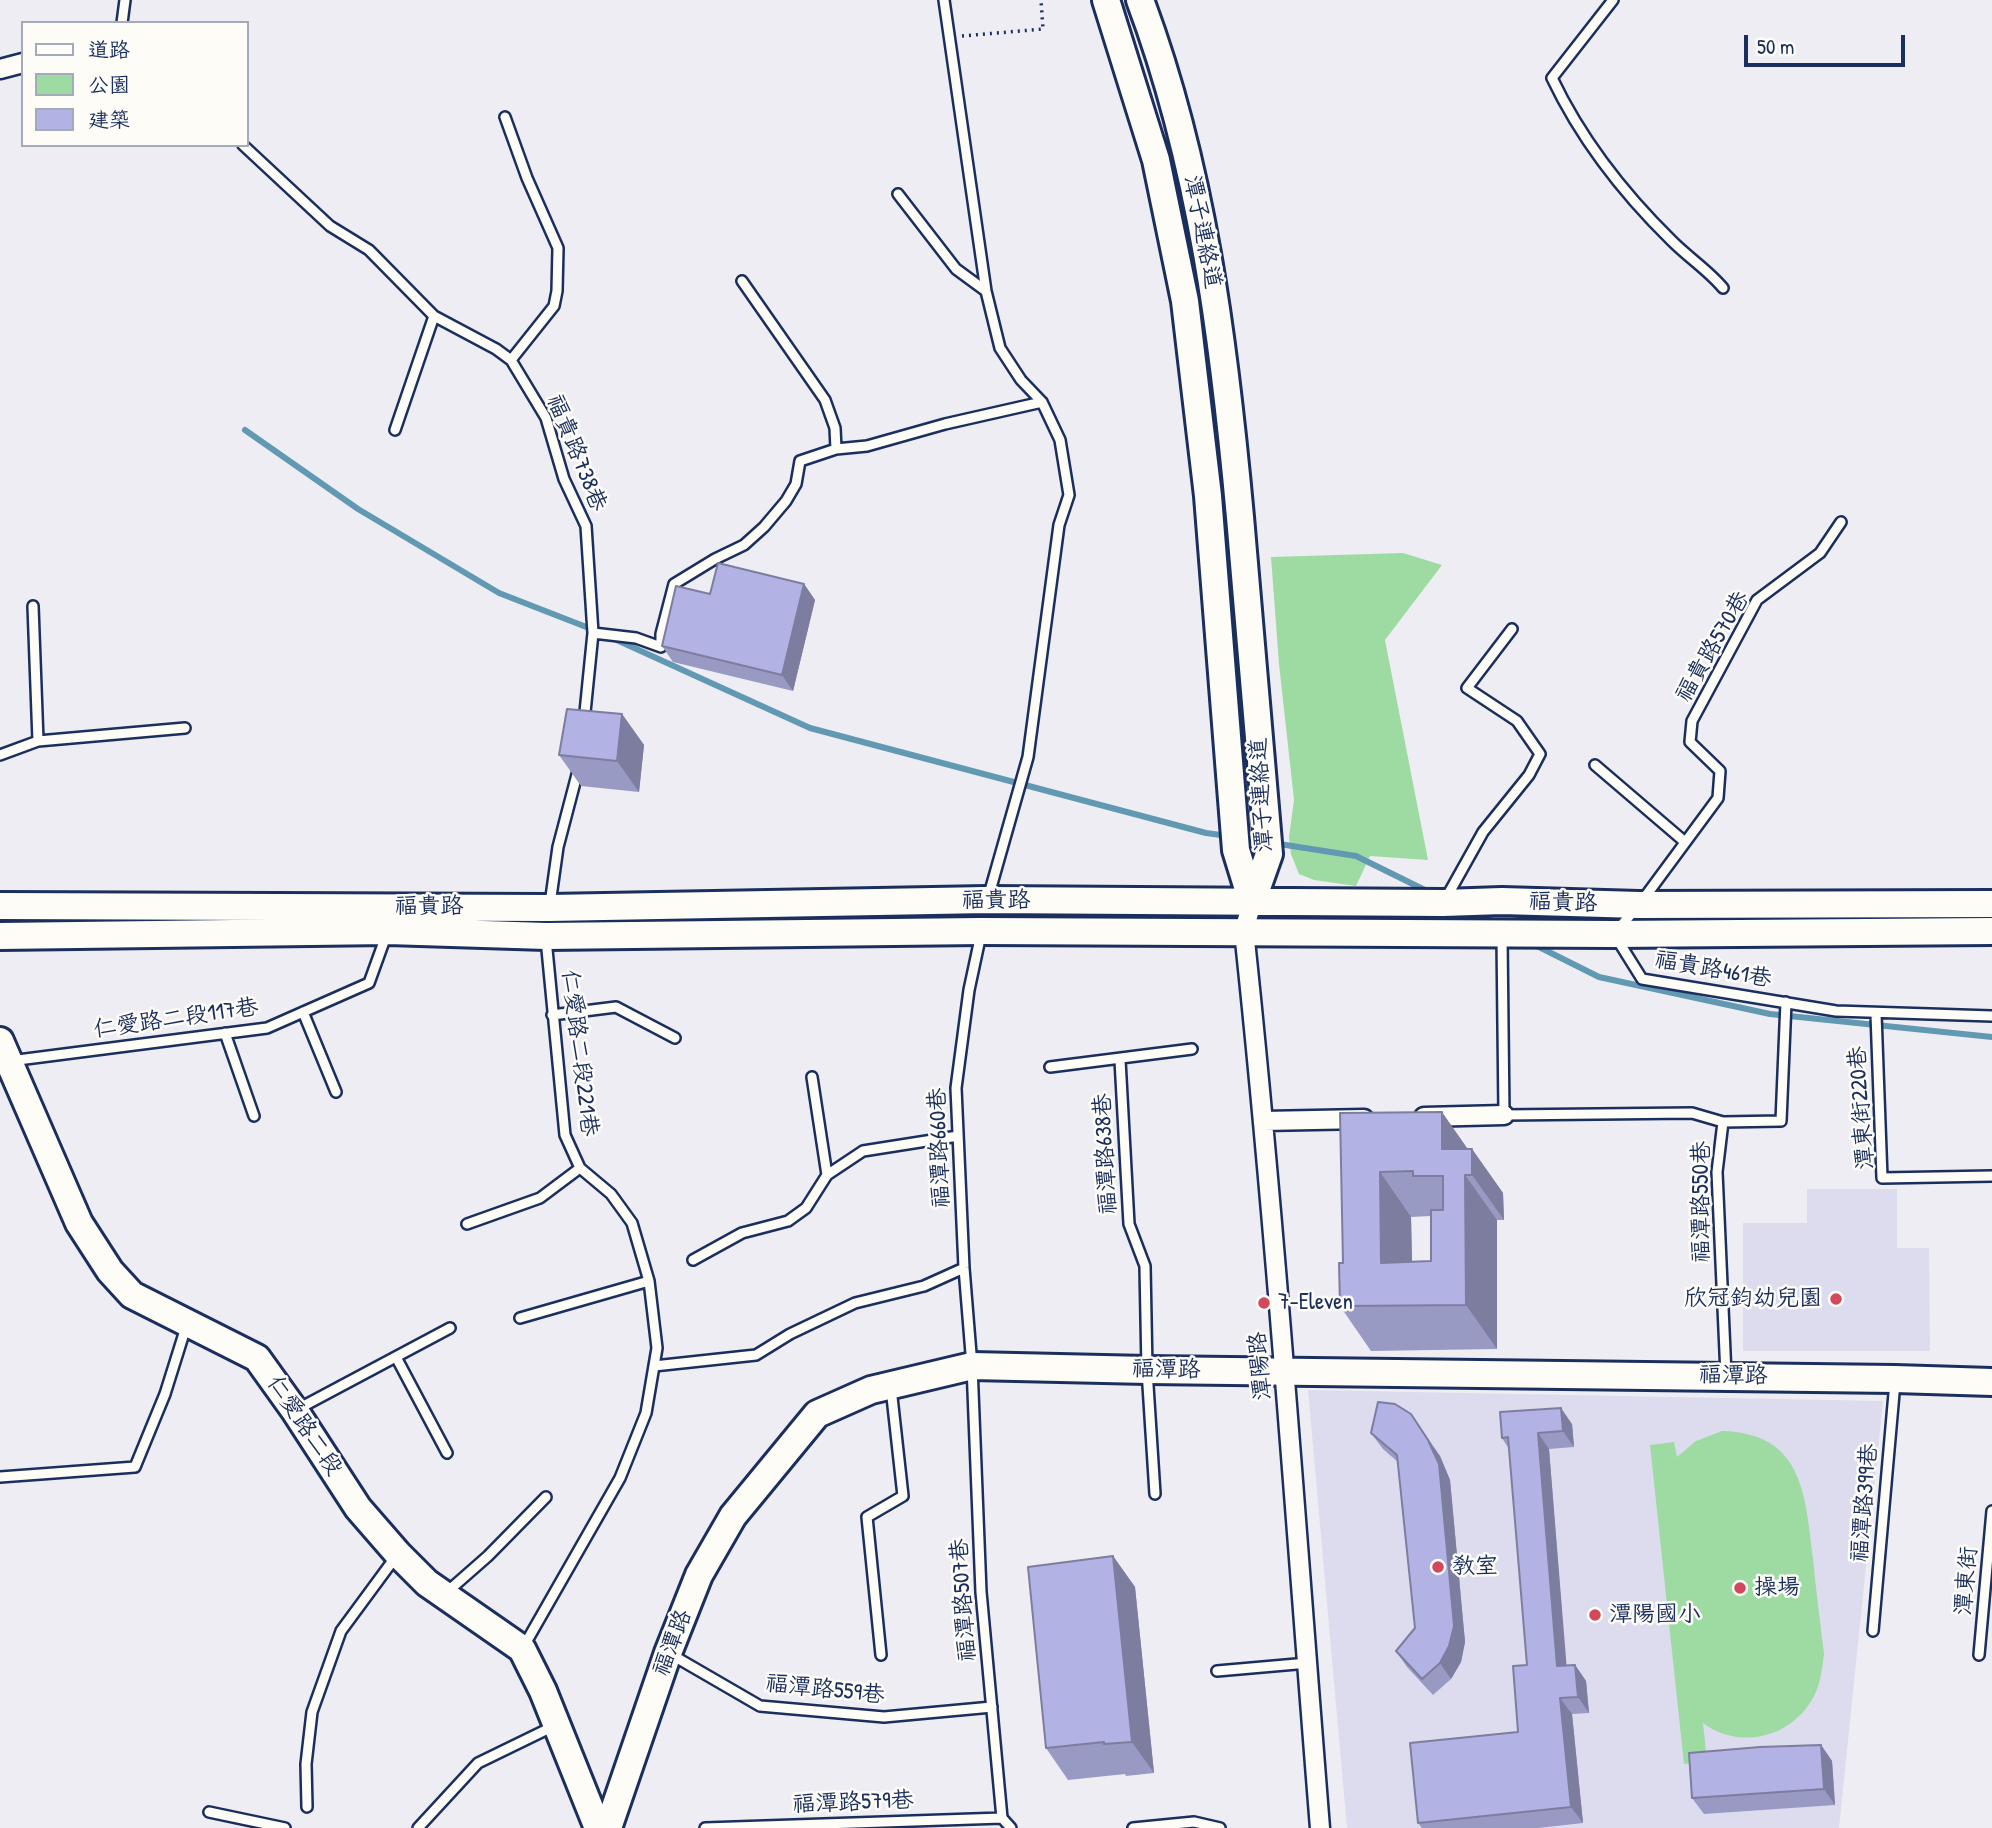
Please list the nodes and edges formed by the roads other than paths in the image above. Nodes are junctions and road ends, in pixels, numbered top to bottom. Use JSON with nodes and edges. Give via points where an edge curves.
{"nodes":[{"id":1,"x":125,"y":0,"type":"edge"},
{"id":2,"x":944,"y":0,"type":"edge"},
{"id":3,"x":1613,"y":0,"type":"edge"},
{"id":4,"x":1141,"y":3,"type":"edge"},
{"id":5,"x":1109,"y":7,"type":"edge"},
{"id":6,"x":122,"y":21,"type":"edge"},
{"id":7,"x":21,"y":64,"type":"edge"},
{"id":8,"x":0,"y":69,"type":"edge"},
{"id":9,"x":505,"y":117,"type":"dead end"},
{"id":10,"x":245,"y":147,"type":"edge"},
{"id":11,"x":898,"y":194,"type":"dead end"},
{"id":12,"x":742,"y":281,"type":"dead end"},
{"id":13,"x":1723,"y":289,"type":"dead end"},
{"id":14,"x":986,"y":291,"type":"junction"},
{"id":15,"x":434,"y":316,"type":"junction"},
{"id":16,"x":511,"y":360,"type":"junction"},
{"id":17,"x":1042,"y":402,"type":"junction"},
{"id":18,"x":395,"y":430,"type":"dead end"},
{"id":19,"x":836,"y":449,"type":"junction"},
{"id":20,"x":1841,"y":522,"type":"dead end"},
{"id":21,"x":33,"y":606,"type":"dead end"},
{"id":22,"x":1511,"y":629,"type":"dead end"},
{"id":23,"x":593,"y":633,"type":"junction"},
{"id":24,"x":185,"y":728,"type":"dead end"},
{"id":25,"x":582,"y":736,"type":"edge"},
{"id":26,"x":38,"y":741,"type":"junction"},
{"id":27,"x":0,"y":755,"type":"edge"},
{"id":28,"x":580,"y":762,"type":"edge"},
{"id":29,"x":1595,"y":765,"type":"dead end"},
{"id":30,"x":1685,"y":842,"type":"junction"},
{"id":31,"x":987,"y":900,"type":"junction"},
{"id":32,"x":1252,"y":902,"type":"junction"},
{"id":33,"x":1444,"y":903,"type":"junction"},
{"id":34,"x":1992,"y":904,"type":"edge"},
{"id":35,"x":1639,"y":905,"type":"junction"},
{"id":36,"x":0,"y":906,"type":"edge"},
{"id":37,"x":547,"y":922,"type":"junction"},
{"id":38,"x":388,"y":931,"type":"junction"},
{"id":39,"x":981,"y":931,"type":"junction"},
{"id":40,"x":1244,"y":931,"type":"junction"},
{"id":41,"x":1992,"y":931,"type":"edge"},
{"id":42,"x":1502,"y":932,"type":"junction"},
{"id":43,"x":1614,"y":934,"type":"junction"},
{"id":44,"x":0,"y":936,"type":"edge"},
{"id":45,"x":1786,"y":1002,"type":"junction"},
{"id":46,"x":303,"y":1012,"type":"junction"},
{"id":47,"x":1875,"y":1014,"type":"junction"},
{"id":48,"x":552,"y":1015,"type":"junction"},
{"id":49,"x":1992,"y":1016,"type":"edge"},
{"id":50,"x":225,"y":1033,"type":"junction"},
{"id":51,"x":675,"y":1038,"type":"dead end"},
{"id":52,"x":1192,"y":1049,"type":"dead end"},
{"id":53,"x":4,"y":1051,"type":"edge"},
{"id":54,"x":1120,"y":1059,"type":"junction"},
{"id":55,"x":1050,"y":1068,"type":"dead end"},
{"id":56,"x":812,"y":1077,"type":"dead end"},
{"id":57,"x":336,"y":1092,"type":"dead end"},
{"id":58,"x":1504,"y":1115,"type":"junction"},
{"id":59,"x":254,"y":1116,"type":"dead end"},
{"id":60,"x":1384,"y":1118,"type":"edge"},
{"id":61,"x":1411,"y":1118,"type":"edge"},
{"id":62,"x":1264,"y":1121,"type":"junction"},
{"id":63,"x":1723,"y":1122,"type":"junction"},
{"id":64,"x":958,"y":1136,"type":"junction"},
{"id":65,"x":580,"y":1168,"type":"junction"},
{"id":66,"x":827,"y":1175,"type":"junction"},
{"id":67,"x":1992,"y":1176,"type":"edge"},
{"id":68,"x":467,"y":1224,"type":"dead end"},
{"id":69,"x":694,"y":1260,"type":"dead end"},
{"id":70,"x":964,"y":1268,"type":"junction"},
{"id":71,"x":649,"y":1281,"type":"junction"},
{"id":72,"x":520,"y":1318,"type":"dead end"},
{"id":73,"x":188,"y":1322,"type":"junction"},
{"id":74,"x":450,"y":1328,"type":"dead end"},
{"id":75,"x":396,"y":1357,"type":"junction"},
{"id":76,"x":654,"y":1366,"type":"junction"},
{"id":77,"x":972,"y":1366,"type":"junction"},
{"id":78,"x":1147,"y":1370,"type":"junction"},
{"id":79,"x":1286,"y":1371,"type":"junction"},
{"id":80,"x":1726,"y":1376,"type":"junction"},
{"id":81,"x":1895,"y":1379,"type":"junction"},
{"id":82,"x":1992,"y":1382,"type":"edge"},
{"id":83,"x":891,"y":1385,"type":"junction"},
{"id":84,"x":295,"y":1410,"type":"junction"},
{"id":85,"x":447,"y":1453,"type":"dead end"},
{"id":86,"x":0,"y":1477,"type":"edge"},
{"id":87,"x":1155,"y":1494,"type":"dead end"},
{"id":88,"x":546,"y":1497,"type":"dead end"},
{"id":89,"x":1992,"y":1511,"type":"edge"},
{"id":90,"x":398,"y":1554,"type":"junction"},
{"id":91,"x":443,"y":1596,"type":"junction"},
{"id":92,"x":1873,"y":1631,"type":"dead end"},
{"id":93,"x":522,"y":1649,"type":"junction"},
{"id":94,"x":668,"y":1653,"type":"junction"},
{"id":95,"x":881,"y":1655,"type":"dead end"},
{"id":96,"x":1979,"y":1655,"type":"dead end"},
{"id":97,"x":1308,"y":1663,"type":"junction"},
{"id":98,"x":1217,"y":1671,"type":"dead end"},
{"id":99,"x":992,"y":1707,"type":"junction"},
{"id":100,"x":556,"y":1725,"type":"junction"},
{"id":101,"x":307,"y":1807,"type":"dead end"},
{"id":102,"x":209,"y":1812,"type":"dead end"},
{"id":103,"x":1002,"y":1818,"type":"junction"},
{"id":104,"x":237,"y":1823,"type":"edge"},
{"id":105,"x":285,"y":1828,"type":"edge"},
{"id":106,"x":418,"y":1828,"type":"edge"},
{"id":107,"x":598,"y":1828,"type":"edge"},
{"id":108,"x":608,"y":1828,"type":"edge"},
{"id":109,"x":705,"y":1828,"type":"edge"},
{"id":110,"x":1010,"y":1828,"type":"edge"},
{"id":111,"x":1133,"y":1828,"type":"edge"},
{"id":112,"x":1220,"y":1828,"type":"edge"},
{"id":113,"x":1317,"y":1828,"type":"edge"}],
"edges":[{"from":1,"to":6,"type":"lane"},
{"from":2,"to":14,"type":"lane"},
{"from":3,"to":13,"type":"lane","via":[[1552,78],[1569,114],[1631,199]]},
{"from":4,"to":32,"type":"street","name":"潭子連絡道","via":[[1187,160],[1215,294],[1228,392],[1269,854]]},
{"from":5,"to":32,"type":"street","name":"潭子連絡道","via":[[1156,160],[1185,301],[1208,496],[1236,850]]},
{"from":7,"to":8,"type":"street"},
{"from":9,"to":16,"type":"lane","via":[[558,248],[554,306]]},
{"from":10,"to":15,"type":"lane","name":"福貴路738巷","via":[[330,226],[369,250]]},
{"from":11,"to":14,"type":"lane","via":[[956,269]]},
{"from":12,"to":19,"type":"lane","via":[[825,400],[835,428]]},
{"from":14,"to":17,"type":"lane","via":[[1000,348]]},
{"from":15,"to":16,"type":"lane","name":"福貴路738巷"},
{"from":15,"to":18,"type":"lane"},
{"from":16,"to":23,"type":"lane","name":"福貴路738巷","via":[[546,418],[564,479],[586,526]]},
{"from":17,"to":19,"type":"lane","via":[[867,446]]},
{"from":17,"to":31,"type":"lane","via":[[1060,440],[1069,495],[1059,525],[1028,757]]},
{"from":19,"to":23,"type":"lane","via":[[800,461],[796,484],[786,501],[744,545],[674,584],[661,647],[636,638]]},
{"from":20,"to":30,"type":"lane","name":"福貴路570巷","via":[[1821,553],[1757,600],[1692,721],[1690,742],[1720,771],[1718,798]]},
{"from":21,"to":26,"type":"lane"},
{"from":22,"to":33,"type":"lane","via":[[1467,688],[1517,721],[1540,754],[1529,775],[1483,832]]},
{"from":23,"to":25,"type":"lane","name":"福貴路738巷"},
{"from":24,"to":26,"type":"lane"},
{"from":26,"to":27,"type":"lane"},
{"from":28,"to":37,"type":"lane","via":[[558,847]]},
{"from":29,"to":30,"type":"lane"},
{"from":30,"to":35,"type":"lane","name":"福貴路570巷"},
{"from":31,"to":32,"type":"street","name":"福貴路"},
{"from":31,"to":37,"type":"street","name":"福貴路"},
{"from":32,"to":33,"type":"street","name":"福貴路"},
{"from":32,"to":40,"type":"street","name":"潭陽路"},
{"from":33,"to":35,"type":"street","name":"福貴路"},
{"from":34,"to":35,"type":"street","name":"福貴路"},
{"from":35,"to":43,"type":"lane","name":"福貴路570巷"},
{"from":36,"to":37,"type":"street","name":"福貴路"},
{"from":37,"to":38,"type":"street","name":"福貴路"},
{"from":37,"to":39,"type":"street","name":"福貴路"},
{"from":37,"to":48,"type":"lane","name":"仁愛路二段221巷"},
{"from":38,"to":44,"type":"street","name":"福貴路"},
{"from":38,"to":46,"type":"lane","name":"仁愛路二段117巷","via":[[369,983]]},
{"from":39,"to":40,"type":"street","name":"福貴路"},
{"from":39,"to":64,"type":"lane","name":"福潭路660巷","via":[[956,1087]]},
{"from":40,"to":42,"type":"street","name":"福貴路"},
{"from":40,"to":62,"type":"street","name":"潭陽路"},
{"from":41,"to":43,"type":"street","name":"福貴路"},
{"from":42,"to":43,"type":"street","name":"福貴路"},
{"from":42,"to":58,"type":"lane"},
{"from":43,"to":45,"type":"lane","name":"福貴路461巷","via":[[1642,979]]},
{"from":45,"to":47,"type":"lane","name":"福貴路461巷"},
{"from":45,"to":63,"type":"lane","via":[[1781,1121]]},
{"from":46,"to":50,"type":"lane","name":"仁愛路二段117巷","via":[[267,1028]]},
{"from":46,"to":57,"type":"lane"},
{"from":47,"to":49,"type":"lane","name":"福貴路461巷"},
{"from":47,"to":67,"type":"lane","name":"潭東街220巷","via":[[1882,1178]]},
{"from":48,"to":51,"type":"lane","via":[[616,1007]]},
{"from":48,"to":65,"type":"lane","name":"仁愛路二段221巷","via":[[565,1135]]},
{"from":50,"to":53,"type":"lane","name":"仁愛路二段117巷"},
{"from":50,"to":59,"type":"lane"},
{"from":52,"to":54,"type":"lane"},
{"from":53,"to":73,"type":"street","name":"仁愛路二段","via":[[79,1223],[110,1271],[132,1295]]},
{"from":54,"to":55,"type":"lane"},
{"from":54,"to":78,"type":"lane","name":"福潭路638巷","via":[[1129,1223],[1145,1266]]},
{"from":56,"to":66,"type":"lane"},
{"from":58,"to":61,"type":"street"},
{"from":58,"to":63,"type":"lane","name":"福潭路550巷","via":[[1692,1113]]},
{"from":60,"to":62,"type":"street"},
{"from":62,"to":79,"type":"street","name":"潭陽路"},
{"from":63,"to":80,"type":"lane","name":"福潭路550巷","via":[[1717,1172]]},
{"from":64,"to":66,"type":"lane","via":[[863,1151]]},
{"from":64,"to":70,"type":"lane","name":"福潭路660巷"},
{"from":65,"to":68,"type":"lane","via":[[540,1198]]},
{"from":65,"to":71,"type":"lane","name":"仁愛路二段221巷","via":[[611,1194],[632,1223]]},
{"from":66,"to":69,"type":"lane","via":[[806,1208],[788,1221],[742,1233]]},
{"from":70,"to":76,"type":"lane","via":[[924,1286],[855,1303],[755,1355]]},
{"from":70,"to":77,"type":"lane","name":"福潭路660巷"},
{"from":71,"to":72,"type":"lane"},
{"from":71,"to":76,"type":"lane","name":"仁愛路二段221巷","via":[[657,1348]]},
{"from":73,"to":84,"type":"street","name":"仁愛路二段","via":[[257,1358]]},
{"from":73,"to":86,"type":"lane","via":[[135,1467]]},
{"from":74,"to":75,"type":"lane"},
{"from":75,"to":84,"type":"lane"},
{"from":75,"to":85,"type":"lane"},
{"from":76,"to":93,"type":"lane","name":"仁愛路二段221巷","via":[[646,1413],[620,1478]]},
{"from":77,"to":78,"type":"street","name":"福潭路"},
{"from":77,"to":83,"type":"street","name":"福潭路"},
{"from":77,"to":99,"type":"lane","name":"福潭路507巷","via":[[981,1592]]},
{"from":78,"to":79,"type":"street","name":"福潭路"},
{"from":78,"to":87,"type":"lane","name":"福潭路638巷"},
{"from":79,"to":80,"type":"street","name":"福潭路"},
{"from":79,"to":97,"type":"street","name":"潭陽路"},
{"from":80,"to":81,"type":"street","name":"福潭路"},
{"from":81,"to":82,"type":"street","name":"福潭路"},
{"from":81,"to":92,"type":"lane","name":"福潭路399巷"},
{"from":83,"to":94,"type":"street","name":"福潭路","via":[[817,1414],[733,1516],[699,1575]]},
{"from":83,"to":95,"type":"lane","via":[[903,1496],[867,1517]]},
{"from":84,"to":90,"type":"street","name":"仁愛路二段","via":[[358,1508]]},
{"from":88,"to":91,"type":"lane"},
{"from":89,"to":96,"type":"lane","name":"潭東街"},
{"from":90,"to":91,"type":"street","name":"仁愛路二段"},
{"from":90,"to":101,"type":"lane","via":[[341,1631],[312,1712]]},
{"from":91,"to":93,"type":"street","name":"仁愛路二段"},
{"from":93,"to":100,"type":"street","name":"仁愛路二段"},
{"from":94,"to":99,"type":"lane","name":"福潭路559巷","via":[[760,1706],[884,1717]]},
{"from":94,"to":108,"type":"street","name":"福潭路"},
{"from":97,"to":98,"type":"lane"},
{"from":97,"to":113,"type":"street","name":"潭陽路"},
{"from":99,"to":103,"type":"lane","name":"福潭路507巷"},
{"from":100,"to":106,"type":"lane","via":[[478,1763]]},
{"from":100,"to":107,"type":"street","name":"仁愛路二段"},
{"from":102,"to":104,"type":"lane"},
{"from":103,"to":109,"type":"lane","name":"福潭路579巷"},
{"from":103,"to":110,"type":"lane"},
{"from":104,"to":105,"type":"lane"},
{"from":111,"to":112,"type":"lane","via":[[1194,1822]]}]}
